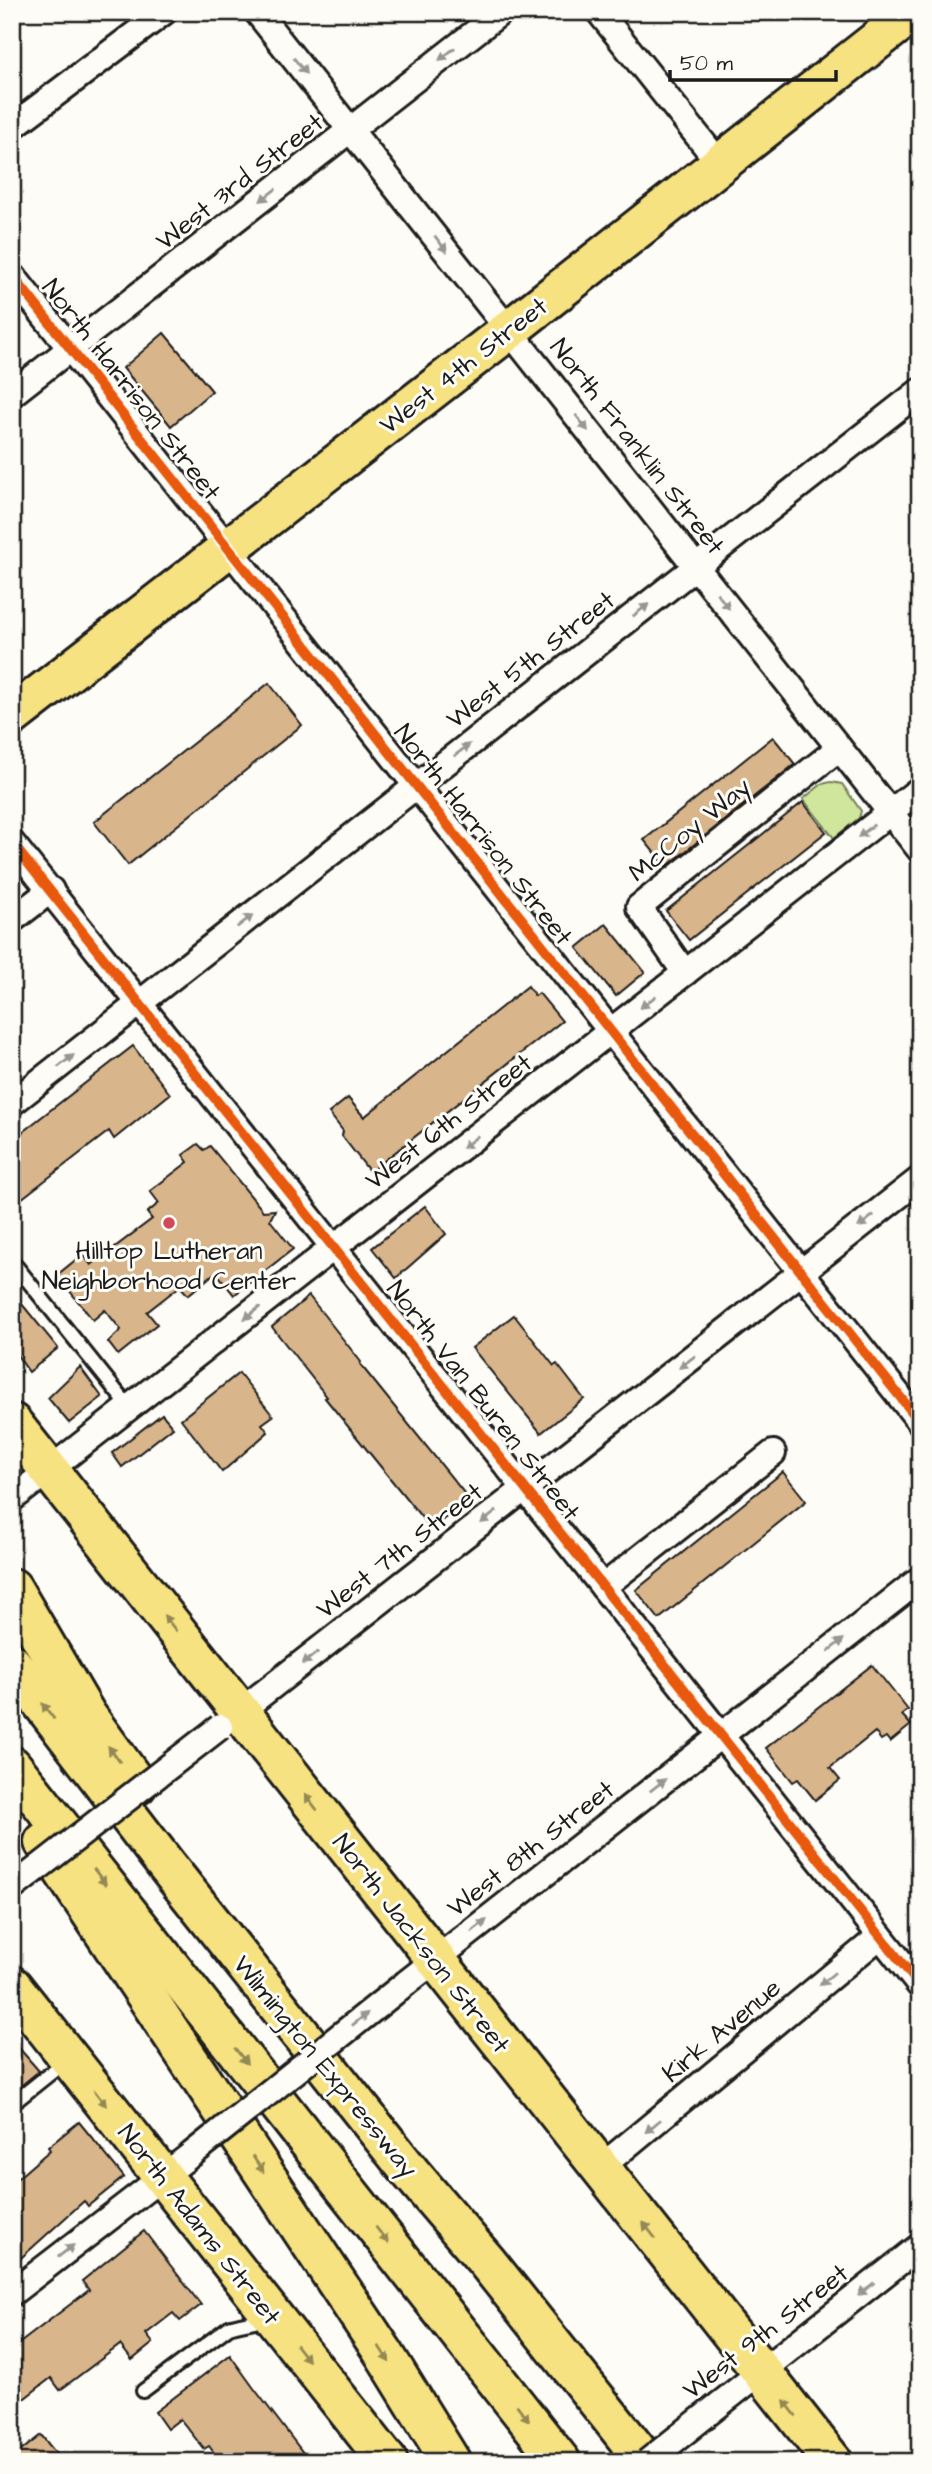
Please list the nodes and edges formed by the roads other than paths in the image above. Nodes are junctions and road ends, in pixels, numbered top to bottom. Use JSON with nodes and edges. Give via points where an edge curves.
{"nodes":[{"id":1,"x":164,"y":12,"type":"edge"},
{"id":2,"x":257,"y":12,"type":"edge"},
{"id":3,"x":501,"y":12,"type":"edge"},
{"id":4,"x":599,"y":12,"type":"edge"},
{"id":5,"x":913,"y":12,"type":"edge"},
{"id":6,"x":12,"y":127,"type":"edge"},
{"id":7,"x":351,"y":130,"type":"junction"},
{"id":8,"x":720,"y":164,"type":"junction"},
{"id":9,"x":12,"y":275,"type":"edge"},
{"id":10,"x":509,"y":330,"type":"junction"},
{"id":11,"x":72,"y":350,"type":"junction"},
{"id":12,"x":920,"y":391,"type":"edge"},
{"id":13,"x":12,"y":394,"type":"edge"},
{"id":14,"x":228,"y":547,"type":"junction"},
{"id":15,"x":696,"y":567,"type":"junction"},
{"id":16,"x":12,"y":716,"type":"edge"},
{"id":17,"x":839,"y":748,"type":"junction"},
{"id":18,"x":417,"y":786,"type":"junction"},
{"id":19,"x":920,"y":789,"type":"edge"},
{"id":20,"x":890,"y":813,"type":"junction"},
{"id":21,"x":12,"y":843,"type":"edge"},
{"id":22,"x":920,"y":850,"type":"edge"},
{"id":23,"x":51,"y":890,"type":"junction"},
{"id":24,"x":12,"y":920,"type":"edge"},
{"id":25,"x":685,"y":973,"type":"junction"},
{"id":26,"x":140,"y":1003,"type":"junction"},
{"id":27,"x":611,"y":1031,"type":"junction"},
{"id":28,"x":12,"y":1103,"type":"edge"},
{"id":29,"x":920,"y":1179,"type":"edge"},
{"id":30,"x":334,"y":1249,"type":"junction"},
{"id":31,"x":12,"y":1261,"type":"edge"},
{"id":32,"x":802,"y":1272,"type":"junction"},
{"id":33,"x":129,"y":1407,"type":"junction"},
{"id":34,"x":920,"y":1422,"type":"edge"},
{"id":35,"x":12,"y":1423,"type":"edge"},
{"id":36,"x":774,"y":1453,"type":"dead end"},
{"id":37,"x":31,"y":1485,"type":"edge"},
{"id":38,"x":525,"y":1489,"type":"junction"},
{"id":39,"x":920,"y":1579,"type":"edge"},
{"id":40,"x":603,"y":1587,"type":"junction"},
{"id":41,"x":12,"y":1588,"type":"edge"},
{"id":42,"x":12,"y":1664,"type":"edge"},
{"id":43,"x":230,"y":1720,"type":"junction"},
{"id":44,"x":721,"y":1735,"type":"junction"},
{"id":45,"x":12,"y":1766,"type":"edge"},
{"id":46,"x":12,"y":1797,"type":"edge"},
{"id":47,"x":12,"y":1888,"type":"edge"},
{"id":48,"x":880,"y":1936,"type":"junction"},
{"id":49,"x":436,"y":1960,"type":"junction"},
{"id":50,"x":12,"y":1986,"type":"edge"},
{"id":51,"x":920,"y":1986,"type":"edge"},
{"id":52,"x":69,"y":2058,"type":"junction"},
{"id":53,"x":12,"y":2104,"type":"edge"},
{"id":54,"x":600,"y":2168,"type":"junction"},
{"id":55,"x":162,"y":2176,"type":"junction"},
{"id":56,"x":920,"y":2246,"type":"edge"},
{"id":57,"x":487,"y":2262,"type":"junction"},
{"id":58,"x":12,"y":2293,"type":"edge"},
{"id":59,"x":271,"y":2314,"type":"junction"},
{"id":60,"x":761,"y":2371,"type":"junction"},
{"id":61,"x":576,"y":2373,"type":"junction"},
{"id":62,"x":144,"y":2390,"type":"dead end"},
{"id":63,"x":388,"y":2462,"type":"edge"},
{"id":64,"x":451,"y":2462,"type":"edge"},
{"id":65,"x":561,"y":2462,"type":"edge"},
{"id":66,"x":646,"y":2462,"type":"edge"},
{"id":67,"x":662,"y":2462,"type":"edge"},
{"id":68,"x":833,"y":2462,"type":"edge"}],
"edges":[{"from":1,"to":6,"type":"street"},
{"from":2,"to":7,"type":"street","name":"North Franklin Street","one_way":true},
{"from":3,"to":7,"type":"street","name":"West 3rd Street","one_way":true},
{"from":4,"to":8,"type":"street"},
{"from":5,"to":8,"type":"main road","name":"West 4th Street"},
{"from":7,"to":10,"type":"street","name":"North Franklin Street","one_way":true},
{"from":7,"to":11,"type":"street","name":"West 3rd Street","one_way":true},
{"from":8,"to":10,"type":"main road","name":"West 4th Street"},
{"from":9,"to":11,"type":"street","name":"North Harrison Street"},
{"from":10,"to":14,"type":"main road","name":"West 4th Street"},
{"from":10,"to":15,"type":"street","name":"North Franklin Street","one_way":true},
{"from":11,"to":13,"type":"street","name":"West 3rd Street"},
{"from":11,"to":14,"type":"street","name":"North Harrison Street"},
{"from":12,"to":15,"type":"street","name":"West 5th Street"},
{"from":14,"to":16,"type":"main road","name":"West 4th Street"},
{"from":14,"to":18,"type":"street","name":"North Harrison Street"},
{"from":15,"to":17,"type":"street","name":"North Franklin Street","one_way":true},
{"from":18,"to":15,"type":"street","name":"West 5th Street","one_way":true},
{"from":17,"to":20,"type":"street","name":"North Franklin Street"},
{"from":17,"to":25,"type":"street","name":"McCoy Way","via":[[639,907]]},
{"from":26,"to":18,"type":"street","name":"West 5th Street","one_way":true},
{"from":18,"to":27,"type":"street","name":"North Harrison Street"},
{"from":19,"to":20,"type":"street","name":"West 6th Street"},
{"from":20,"to":22,"type":"street","name":"North Franklin Street"},
{"from":20,"to":25,"type":"street","name":"West 6th Street","one_way":true},
{"from":21,"to":23,"type":"street","name":"North Van Buren Street"},
{"from":23,"to":24,"type":"street"},
{"from":23,"to":26,"type":"street","name":"North Van Buren Street"},
{"from":25,"to":27,"type":"street","name":"West 6th Street","one_way":true},
{"from":28,"to":26,"type":"street","name":"West 5th Street","one_way":true},
{"from":26,"to":30,"type":"street","name":"North Van Buren Street"},
{"from":27,"to":30,"type":"street","name":"West 6th Street","one_way":true},
{"from":27,"to":32,"type":"street","name":"North Harrison Street"},
{"from":29,"to":32,"type":"street","name":"West 7th Street","one_way":true},
{"from":30,"to":33,"type":"street","name":"West 6th Street","one_way":true},
{"from":30,"to":38,"type":"street","name":"North Van Buren Street"},
{"from":31,"to":33,"type":"lane"},
{"from":32,"to":34,"type":"street","name":"North Harrison Street"},
{"from":32,"to":38,"type":"street","name":"West 7th Street","one_way":true},
{"from":33,"to":37,"type":"street","name":"West 6th Street"},
{"from":35,"to":37,"type":"main road","name":"North Jackson Street"},
{"from":36,"to":40,"type":"street"},
{"from":43,"to":37,"type":"main road","name":"North Jackson Street","one_way":true},
{"from":38,"to":40,"type":"street","name":"North Van Buren Street"},
{"from":38,"to":43,"type":"street","name":"West 7th Street","one_way":true},
{"from":44,"to":39,"type":"street","name":"West 8th Street","one_way":true},
{"from":40,"to":44,"type":"street","name":"North Van Buren Street"},
{"from":57,"to":41,"type":"main road","one_way":true,"via":[[437,2168],[184,1852],[87,1716]]},
{"from":57,"to":42,"type":"main road","name":"Wilmington Expressway","one_way":true,"via":[[208,1918]]},
{"from":43,"to":47,"type":"street","name":"West 7th Street","bridge":true},
{"from":49,"to":43,"type":"main road","name":"North Jackson Street","one_way":true},
{"from":44,"to":48,"type":"street","name":"North Van Buren Street"},
{"from":49,"to":44,"type":"street","name":"West 8th Street","one_way":true},
{"from":45,"to":65,"type":"main road","one_way":true},
{"from":46,"to":64,"type":"main road","one_way":true,"via":[[385,2355]]},
{"from":48,"to":51,"type":"street","name":"North Van Buren Street"},
{"from":48,"to":54,"type":"street","name":"Kirk Avenue","one_way":true},
{"from":49,"to":54,"type":"main road","name":"North Jackson Street"},
{"from":55,"to":49,"type":"street","name":"West 8th Street","one_way":true,"bridge":true},
{"from":50,"to":52,"type":"main road","name":"North Adams Street"},
{"from":52,"to":53,"type":"lane"},
{"from":52,"to":55,"type":"main road","name":"North Adams Street","one_way":true},
{"from":60,"to":54,"type":"main road","name":"North Jackson Street","one_way":true},
{"from":58,"to":55,"type":"street","name":"West 8th Street","one_way":true},
{"from":55,"to":59,"type":"main road","name":"North Adams Street"},
{"from":56,"to":60,"type":"street","name":"West 9th Street","one_way":true},
{"from":57,"to":61,"type":"main road","name":"Wilmington Expressway"},
{"from":59,"to":62,"type":"lane","via":[[256,2323],[229,2327]]},
{"from":59,"to":63,"type":"main road","name":"North Adams Street","one_way":true},
{"from":60,"to":66,"type":"street","name":"West 9th Street","bridge":true},
{"from":68,"to":60,"type":"main road","name":"North Jackson Street","one_way":true},
{"from":61,"to":66,"type":"main road","name":"Wilmington Expressway"},
{"from":61,"to":67,"type":"main road"}]}
